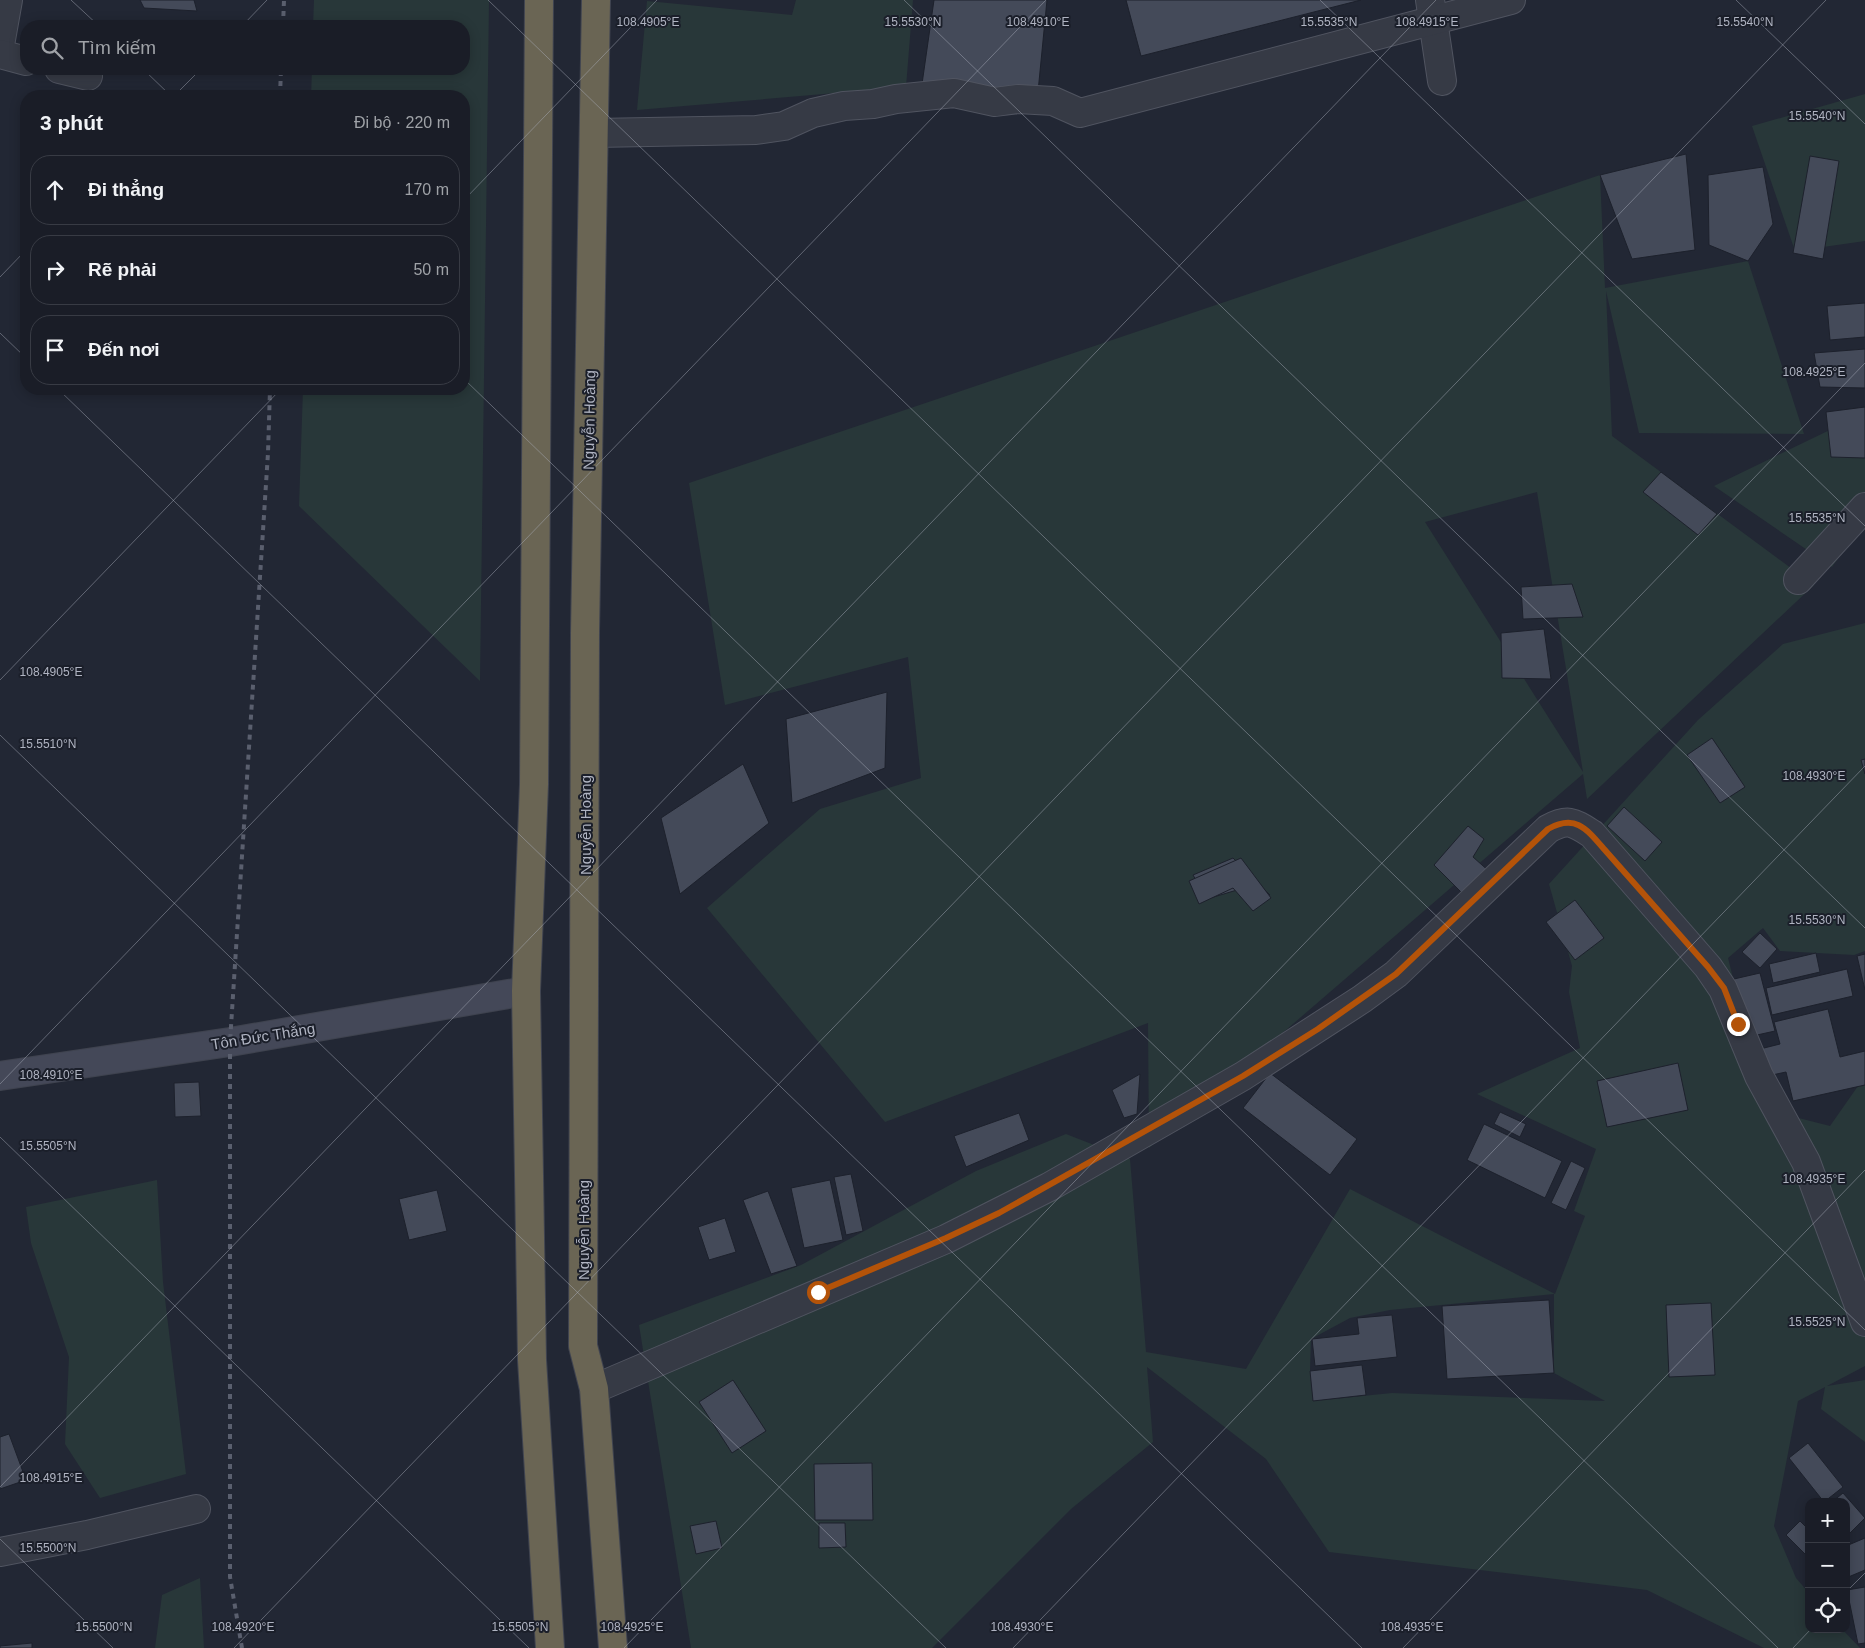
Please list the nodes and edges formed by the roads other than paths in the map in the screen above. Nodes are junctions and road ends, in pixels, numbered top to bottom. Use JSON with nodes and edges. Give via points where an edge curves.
{"nodes":[{"id":1,"x":8,"y":0,"type":"edge"},
{"id":2,"x":539,"y":0,"type":"edge"},
{"id":3,"x":596,"y":0,"type":"edge"},
{"id":4,"x":1511,"y":0,"type":"edge"},
{"id":5,"x":1431,"y":10,"type":"edge"},
{"id":6,"x":0,"y":45,"type":"edge"},
{"id":7,"x":0,"y":54,"type":"edge"},
{"id":8,"x":20,"y":59,"type":"edge"},
{"id":9,"x":84,"y":75,"type":"edge"},
{"id":10,"x":88,"y":76,"type":"dead end"},
{"id":11,"x":1442,"y":81,"type":"dead end"},
{"id":12,"x":595,"y":133,"type":"junction"},
{"id":13,"x":1865,"y":507,"type":"edge"},
{"id":14,"x":1798,"y":580,"type":"dead end"},
{"id":15,"x":526,"y":991,"type":"junction"},
{"id":16,"x":0,"y":1076,"type":"edge"},
{"id":17,"x":1865,"y":1322,"type":"edge"},
{"id":18,"x":594,"y":1389,"type":"junction"},
{"id":19,"x":196,"y":1509,"type":"dead end"},
{"id":20,"x":0,"y":1552,"type":"edge"},
{"id":21,"x":550,"y":1648,"type":"edge"},
{"id":22,"x":613,"y":1648,"type":"edge"}],
"edges":[{"from":1,"to":6,"type":"street"},
{"from":2,"to":15,"type":"highway","via":[[534,784]]},
{"from":3,"to":12,"type":"highway","name":"Nguyễn Hoàng"},
{"from":4,"to":5,"type":"street"},
{"from":5,"to":11,"type":"street"},
{"from":5,"to":12,"type":"street","via":[[1080,113],[1053,101],[1018,99],[994,102],[954,93],[844,106],[813,113],[784,126],[756,130]]},
{"from":7,"to":8,"type":"street"},
{"from":9,"to":10,"type":"street"},
{"from":12,"to":18,"type":"highway","name":"Nguyễn Hoàng","via":[[585,633],[583,1346]]},
{"from":13,"to":14,"type":"street"},
{"from":15,"to":16,"type":"street","name":"Tôn Đức Thắng","via":[[230,1042]]},
{"from":15,"to":21,"type":"highway","via":[[532,1360]]},
{"from":17,"to":18,"type":"street","via":[[1806,1162],[1760,1076],[1724,988],[1592,834],[1573,822],[1561,822],[1548,829],[1396,974],[1326,1024],[1243,1076],[999,1213]]},
{"from":18,"to":22,"type":"highway","name":"Nguyễn Hoàng"},
{"from":19,"to":20,"type":"street"}]}
